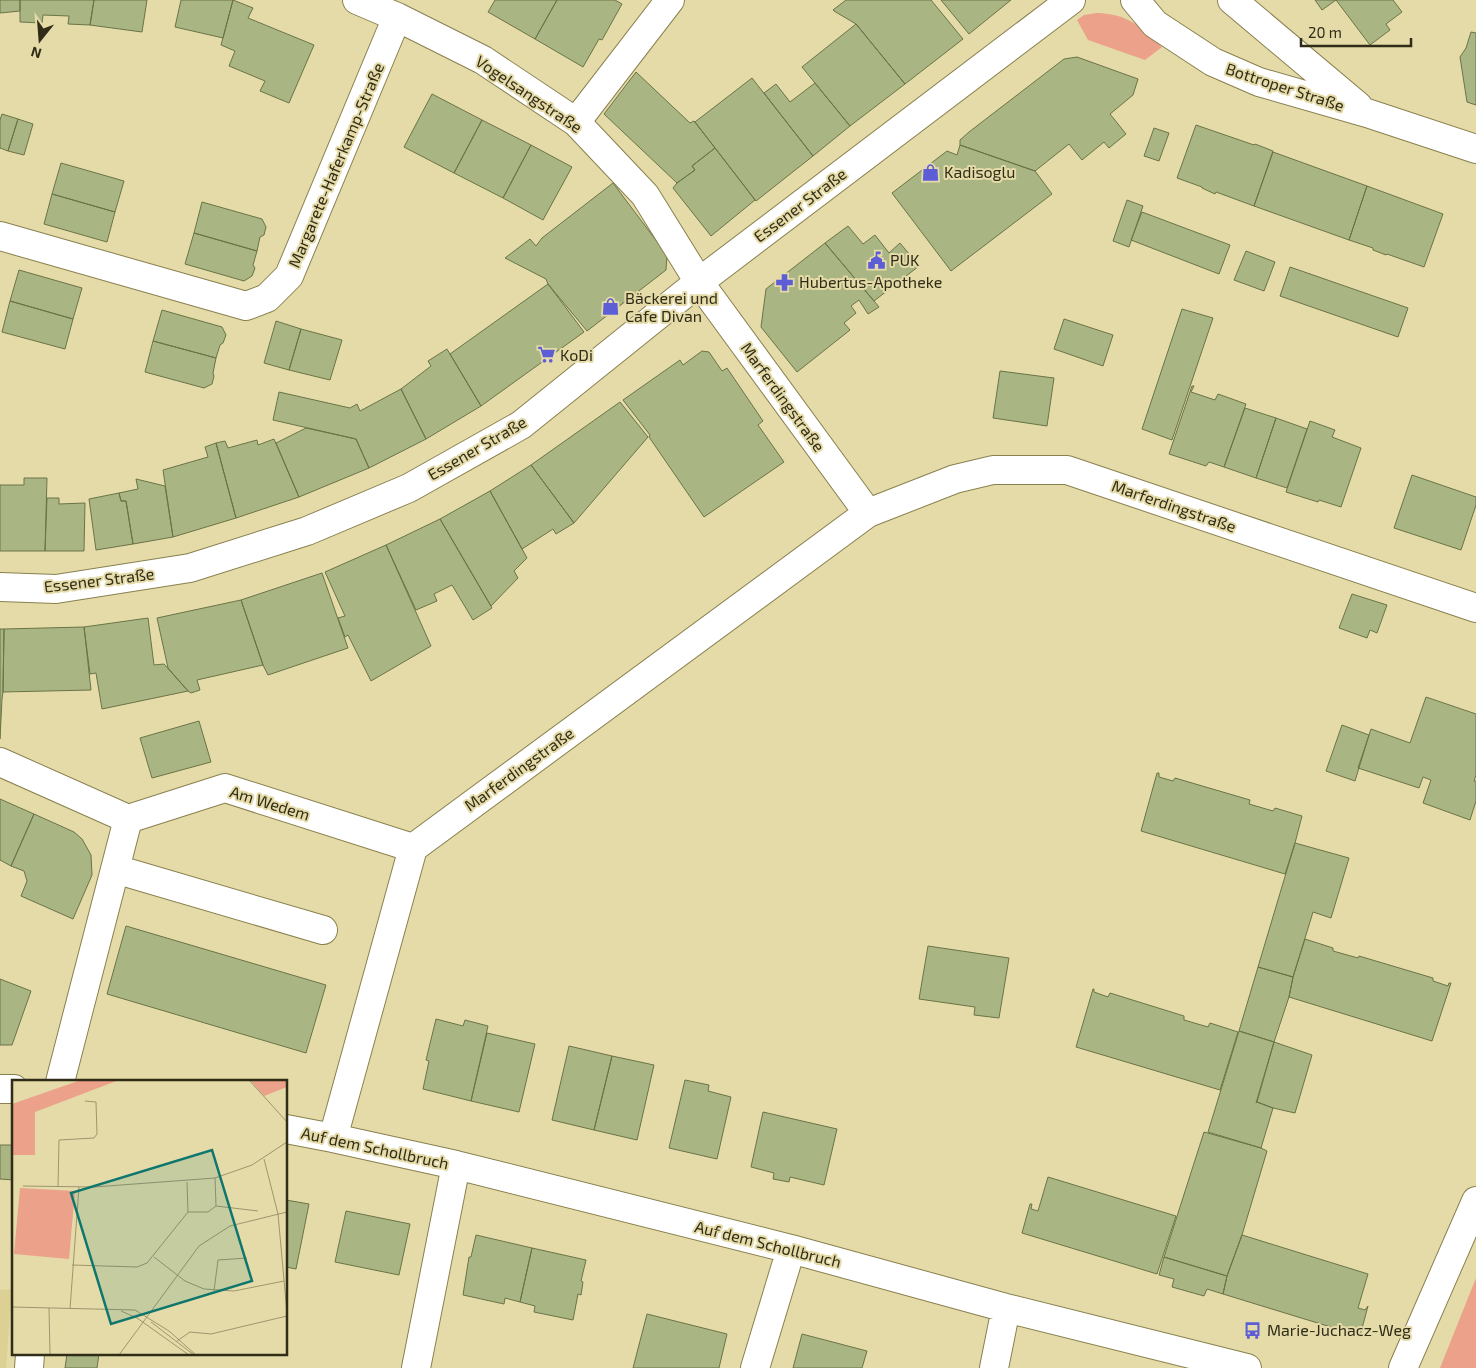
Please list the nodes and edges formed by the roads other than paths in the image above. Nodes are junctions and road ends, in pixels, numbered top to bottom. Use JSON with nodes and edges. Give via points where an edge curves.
{"nodes":[{"id":1,"x":357,"y":0,"type":"edge"},
{"id":2,"x":670,"y":0,"type":"edge"},
{"id":3,"x":1071,"y":0,"type":"edge"},
{"id":4,"x":1135,"y":0,"type":"edge"},
{"id":5,"x":1232,"y":0,"type":"edge"},
{"id":6,"x":397,"y":17,"type":"junction"},
{"id":7,"x":1367,"y":113,"type":"junction"},
{"id":8,"x":576,"y":122,"type":"junction"},
{"id":9,"x":1476,"y":149,"type":"edge"},
{"id":10,"x":0,"y":236,"type":"edge"},
{"id":11,"x":699,"y":282,"type":"junction"},
{"id":12,"x":868,"y":513,"type":"junction"},
{"id":13,"x":0,"y":587,"type":"edge"},
{"id":14,"x":1476,"y":608,"type":"edge"},
{"id":15,"x":0,"y":762,"type":"edge"},
{"id":16,"x":128,"y":819,"type":"junction"},
{"id":17,"x":413,"y":848,"type":"junction"},
{"id":18,"x":115,"y":869,"type":"junction"},
{"id":19,"x":323,"y":930,"type":"dead end"},
{"id":20,"x":61,"y":1080,"type":"edge"},
{"id":21,"x":288,"y":1129,"type":"edge"},
{"id":22,"x":333,"y":1138,"type":"junction"},
{"id":23,"x":456,"y":1165,"type":"junction"},
{"id":24,"x":1476,"y":1201,"type":"edge"},
{"id":25,"x":791,"y":1249,"type":"junction"},
{"id":26,"x":1006,"y":1308,"type":"junction"},
{"id":27,"x":416,"y":1368,"type":"edge"},
{"id":28,"x":755,"y":1368,"type":"edge"},
{"id":29,"x":994,"y":1368,"type":"edge"},
{"id":30,"x":1247,"y":1368,"type":"edge"},
{"id":31,"x":1403,"y":1368,"type":"edge"}],
"edges":[{"from":1,"to":6,"type":"street","name":"Vogelsangstraße"},
{"from":2,"to":8,"type":"street"},
{"from":3,"to":11,"type":"street","name":"Essener Straße"},
{"from":4,"to":7,"type":"street","name":"Bottroper Straße","via":[[1155,24],[1213,62],[1259,82]]},
{"from":5,"to":7,"type":"street","name":"Bottroper Straße"},
{"from":6,"to":8,"type":"street","name":"Vogelsangstraße","via":[[483,60]]},
{"from":6,"to":10,"type":"street","name":"Margarete-Haferkamp-Straße","via":[[289,276],[267,298],[246,306]]},
{"from":7,"to":9,"type":"street","name":"Bottroper Straße"},
{"from":8,"to":11,"type":"street","name":"Vogelsangstraße","via":[[645,195]]},
{"from":11,"to":12,"type":"street","name":"Marferdingstraße"},
{"from":11,"to":13,"type":"street","name":"Essener Straße","via":[[520,425],[409,488],[307,531],[190,568],[56,589]]},
{"from":12,"to":14,"type":"street","name":"Marferdingstraße","via":[[955,479],[993,470],[1067,470]]},
{"from":12,"to":17,"type":"street","name":"Marferdingstraße"},
{"from":15,"to":16,"type":"street"},
{"from":16,"to":17,"type":"street","name":"Am Wedem","via":[[225,788]]},
{"from":16,"to":18,"type":"street"},
{"from":17,"to":22,"type":"street"},
{"from":18,"to":19,"type":"street"},
{"from":18,"to":20,"type":"street"},
{"from":21,"to":22,"type":"street","name":"Auf dem Schollbruch"},
{"from":22,"to":23,"type":"street","name":"Auf dem Schollbruch"},
{"from":23,"to":25,"type":"street","name":"Auf dem Schollbruch"},
{"from":23,"to":27,"type":"street"},
{"from":24,"to":31,"type":"street"},
{"from":25,"to":26,"type":"street","name":"Auf dem Schollbruch"},
{"from":25,"to":28,"type":"street"},
{"from":26,"to":29,"type":"street"},
{"from":26,"to":30,"type":"street","name":"Auf dem Schollbruch"}]}
